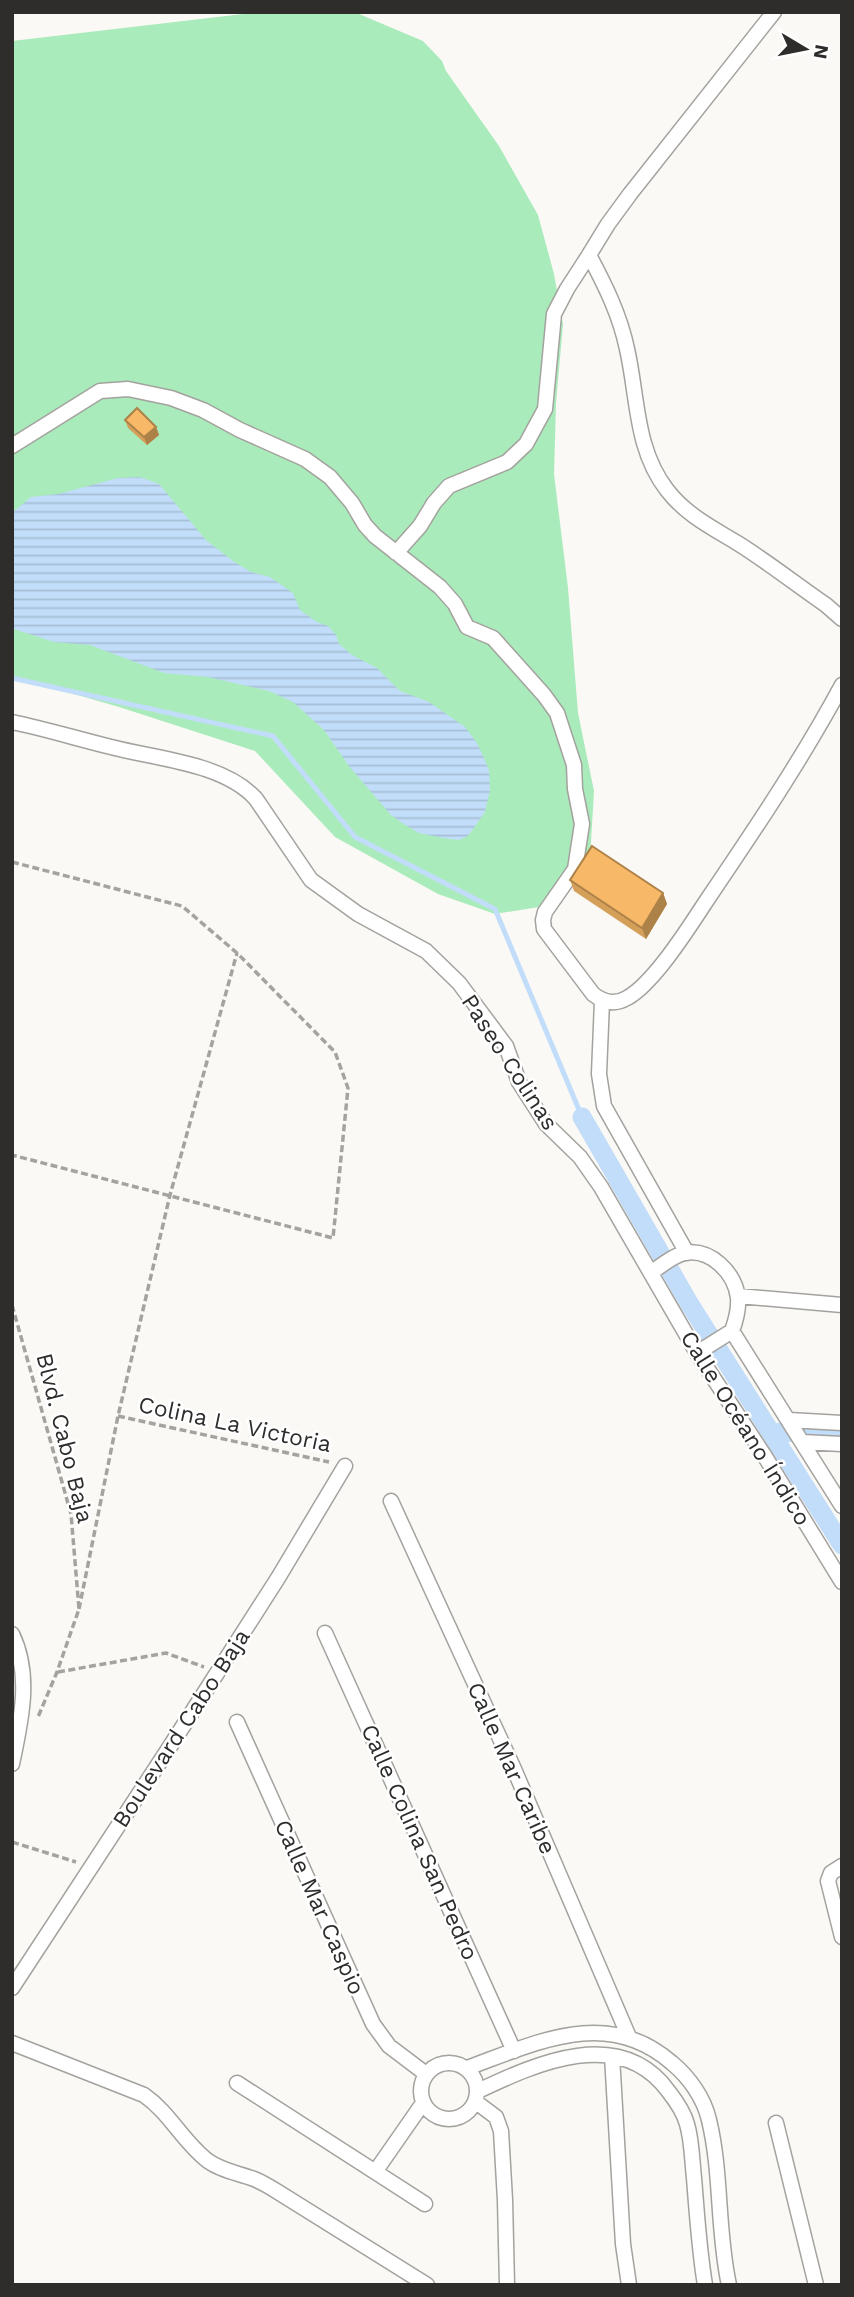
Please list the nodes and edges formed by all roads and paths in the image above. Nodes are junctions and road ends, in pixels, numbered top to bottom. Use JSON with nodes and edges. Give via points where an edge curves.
{"nodes":[{"id":1,"x":774,"y":12,"type":"edge"},
{"id":2,"x":589,"y":255,"type":"junction"},
{"id":3,"x":12,"y":446,"type":"edge"},
{"id":4,"x":396,"y":553,"type":"junction"},
{"id":5,"x":842,"y":619,"type":"edge"},
{"id":6,"x":842,"y":685,"type":"edge"},
{"id":7,"x":12,"y":722,"type":"edge"},
{"id":8,"x":12,"y":862,"type":"edge"},
{"id":9,"x":237,"y":953,"type":"junction"},
{"id":10,"x":602,"y":1001,"type":"junction"},
{"id":11,"x":12,"y":1155,"type":"edge"},
{"id":12,"x":170,"y":1195,"type":"junction"},
{"id":13,"x":681,"y":1255,"type":"junction"},
{"id":14,"x":655,"y":1270,"type":"junction"},
{"id":15,"x":738,"y":1296,"type":"junction"},
{"id":16,"x":12,"y":1305,"type":"edge"},
{"id":17,"x":842,"y":1305,"type":"edge"},
{"id":18,"x":715,"y":1342,"type":"junction"},
{"id":19,"x":118,"y":1416,"type":"junction"},
{"id":20,"x":790,"y":1421,"type":"junction"},
{"id":21,"x":842,"y":1423,"type":"edge"},
{"id":22,"x":802,"y":1442,"type":"junction"},
{"id":23,"x":842,"y":1444,"type":"edge"},
{"id":24,"x":345,"y":1466,"type":"joint"},
{"id":25,"x":391,"y":1501,"type":"dead end"},
{"id":26,"x":842,"y":1506,"type":"edge"},
{"id":27,"x":842,"y":1582,"type":"edge"},
{"id":28,"x":79,"y":1609,"type":"junction"},
{"id":29,"x":325,"y":1633,"type":"dead end"},
{"id":30,"x":12,"y":1634,"type":"edge"},
{"id":31,"x":216,"y":1671,"type":"junction"},
{"id":32,"x":57,"y":1672,"type":"junction"},
{"id":33,"x":37,"y":1719,"type":"dead end"},
{"id":34,"x":237,"y":1722,"type":"dead end"},
{"id":35,"x":12,"y":1764,"type":"edge"},
{"id":36,"x":12,"y":1842,"type":"edge"},
{"id":37,"x":91,"y":1866,"type":"junction"},
{"id":38,"x":842,"y":1866,"type":"edge"},
{"id":39,"x":842,"y":1937,"type":"edge"},
{"id":40,"x":12,"y":1988,"type":"edge"},
{"id":41,"x":629,"y":2037,"type":"junction"},
{"id":42,"x":12,"y":2043,"type":"edge"},
{"id":43,"x":514,"y":2051,"type":"junction"},
{"id":44,"x":612,"y":2056,"type":"junction"},
{"id":45,"x":467,"y":2068,"type":"junction"},
{"id":46,"x":426,"y":2074,"type":"junction"},
{"id":47,"x":237,"y":2083,"type":"dead end"},
{"id":48,"x":477,"y":2096,"type":"junction"},
{"id":49,"x":423,"y":2104,"type":"junction"},
{"id":50,"x":776,"y":2123,"type":"dead end"},
{"id":51,"x":374,"y":2172,"type":"junction"},
{"id":52,"x":425,"y":2204,"type":"dead end"},
{"id":53,"x":722,"y":2253,"type":"junction"},
{"id":54,"x":700,"y":2257,"type":"junction"},
{"id":55,"x":427,"y":2285,"type":"edge"},
{"id":56,"x":507,"y":2285,"type":"edge"},
{"id":57,"x":629,"y":2285,"type":"edge"},
{"id":58,"x":705,"y":2285,"type":"edge"},
{"id":59,"x":729,"y":2285,"type":"edge"},
{"id":60,"x":816,"y":2285,"type":"edge"}],
"edges":[{"from":1,"to":2,"type":"street","via":[[630,194]]},
{"from":2,"to":4,"type":"street","via":[[554,314],[545,409],[526,444],[493,470],[449,486]]},
{"from":2,"to":5,"type":"street","via":[[619,319],[640,432],[666,490],[687,512]]},
{"from":3,"to":4,"type":"street","via":[[100,391],[128,389],[171,398],[318,467],[338,486],[365,525]]},
{"from":4,"to":10,"type":"street","via":[[440,587],[467,627],[493,639],[556,713],[574,765],[582,824],[575,869],[545,912],[544,929]]},
{"from":6,"to":10,"type":"street","via":[[797,764],[676,946],[630,997],[620,1002]]},
{"from":7,"to":14,"type":"street","name":"Paseo Colinas","via":[[191,766],[246,787],[311,880],[358,914],[426,951],[459,983],[506,1046],[519,1083],[546,1124],[580,1157]]},
{"from":8,"to":9,"type":"path","via":[[182,906]]},
{"from":9,"to":12,"type":"path"},
{"from":9,"to":12,"type":"path","via":[[335,1052],[348,1088],[333,1238]]},
{"from":10,"to":13,"type":"street","via":[[599,1074],[604,1106]]},
{"from":11,"to":12,"type":"path"},
{"from":12,"to":19,"type":"path"},
{"from":13,"to":14,"type":"street"},
{"from":13,"to":15,"type":"street","via":[[701,1254],[720,1263]]},
{"from":14,"to":18,"type":"street","name":"Calle Océano Índico"},
{"from":15,"to":17,"type":"street"},
{"from":15,"to":18,"type":"street","name":"Calle Océano Índico","via":[[737,1318]]},
{"from":16,"to":28,"type":"path","name":"Blvd. Cabo Baja","via":[[71,1514]]},
{"from":18,"to":20,"type":"street","name":"Calle Océano Índico"},
{"from":18,"to":27,"type":"street","name":"Calle Océano Índico","via":[[764,1455]]},
{"from":19,"to":24,"type":"path","name":"Colina La Victoria"},
{"from":19,"to":28,"type":"path"},
{"from":20,"to":21,"type":"street"},
{"from":20,"to":22,"type":"street","name":"Calle Océano Índico"},
{"from":22,"to":23,"type":"street"},
{"from":22,"to":26,"type":"street","name":"Calle Océano Índico"},
{"from":24,"to":31,"type":"street","name":"Boulevard Cabo Baja"},
{"from":25,"to":41,"type":"street","name":"Calle Mar Caribe","via":[[514,1769]]},
{"from":28,"to":32,"type":"path","name":"Blvd. Cabo Baja"},
{"from":29,"to":43,"type":"street","name":"Calle Colina San Pedro"},
{"from":30,"to":35,"type":"street","via":[[24,1672]]},
{"from":31,"to":32,"type":"path","via":[[166,1653]]},
{"from":31,"to":37,"type":"street","name":"Boulevard Cabo Baja"},
{"from":32,"to":33,"type":"path","name":"Blvd. Cabo Baja"},
{"from":34,"to":46,"type":"street","name":"Calle Mar Caspio","via":[[373,2024],[389,2046]]},
{"from":36,"to":37,"type":"path"},
{"from":37,"to":40,"type":"street","name":"Boulevard Cabo Baja"},
{"from":38,"to":39,"type":"street","via":[[828,1881]]},
{"from":41,"to":43,"type":"street","via":[[587,2032]]},
{"from":41,"to":53,"type":"street","via":[[669,2059],[701,2098],[713,2139]]},
{"from":42,"to":55,"type":"street","via":[[144,2095],[210,2163],[278,2192]]},
{"from":43,"to":45,"type":"street"},
{"from":44,"to":48,"type":"street","via":[[567,2057],[514,2074]]},
{"from":44,"to":54,"type":"street","via":[[638,2064],[663,2083],[687,2123]]},
{"from":44,"to":57,"type":"street"},
{"from":45,"to":46,"type":"street","via":[[446,2063]]},
{"from":45,"to":48,"type":"street","via":[[475,2078]]},
{"from":46,"to":49,"type":"street"},
{"from":47,"to":51,"type":"street"},
{"from":48,"to":49,"type":"street","via":[[469,2113],[457,2119],[444,2120]]},
{"from":48,"to":56,"type":"street","via":[[496,2117],[501,2131]]},
{"from":49,"to":51,"type":"street"},
{"from":50,"to":60,"type":"street"},
{"from":51,"to":52,"type":"street"},
{"from":53,"to":54,"type":"street"},
{"from":53,"to":59,"type":"street"},
{"from":54,"to":58,"type":"street"}]}
